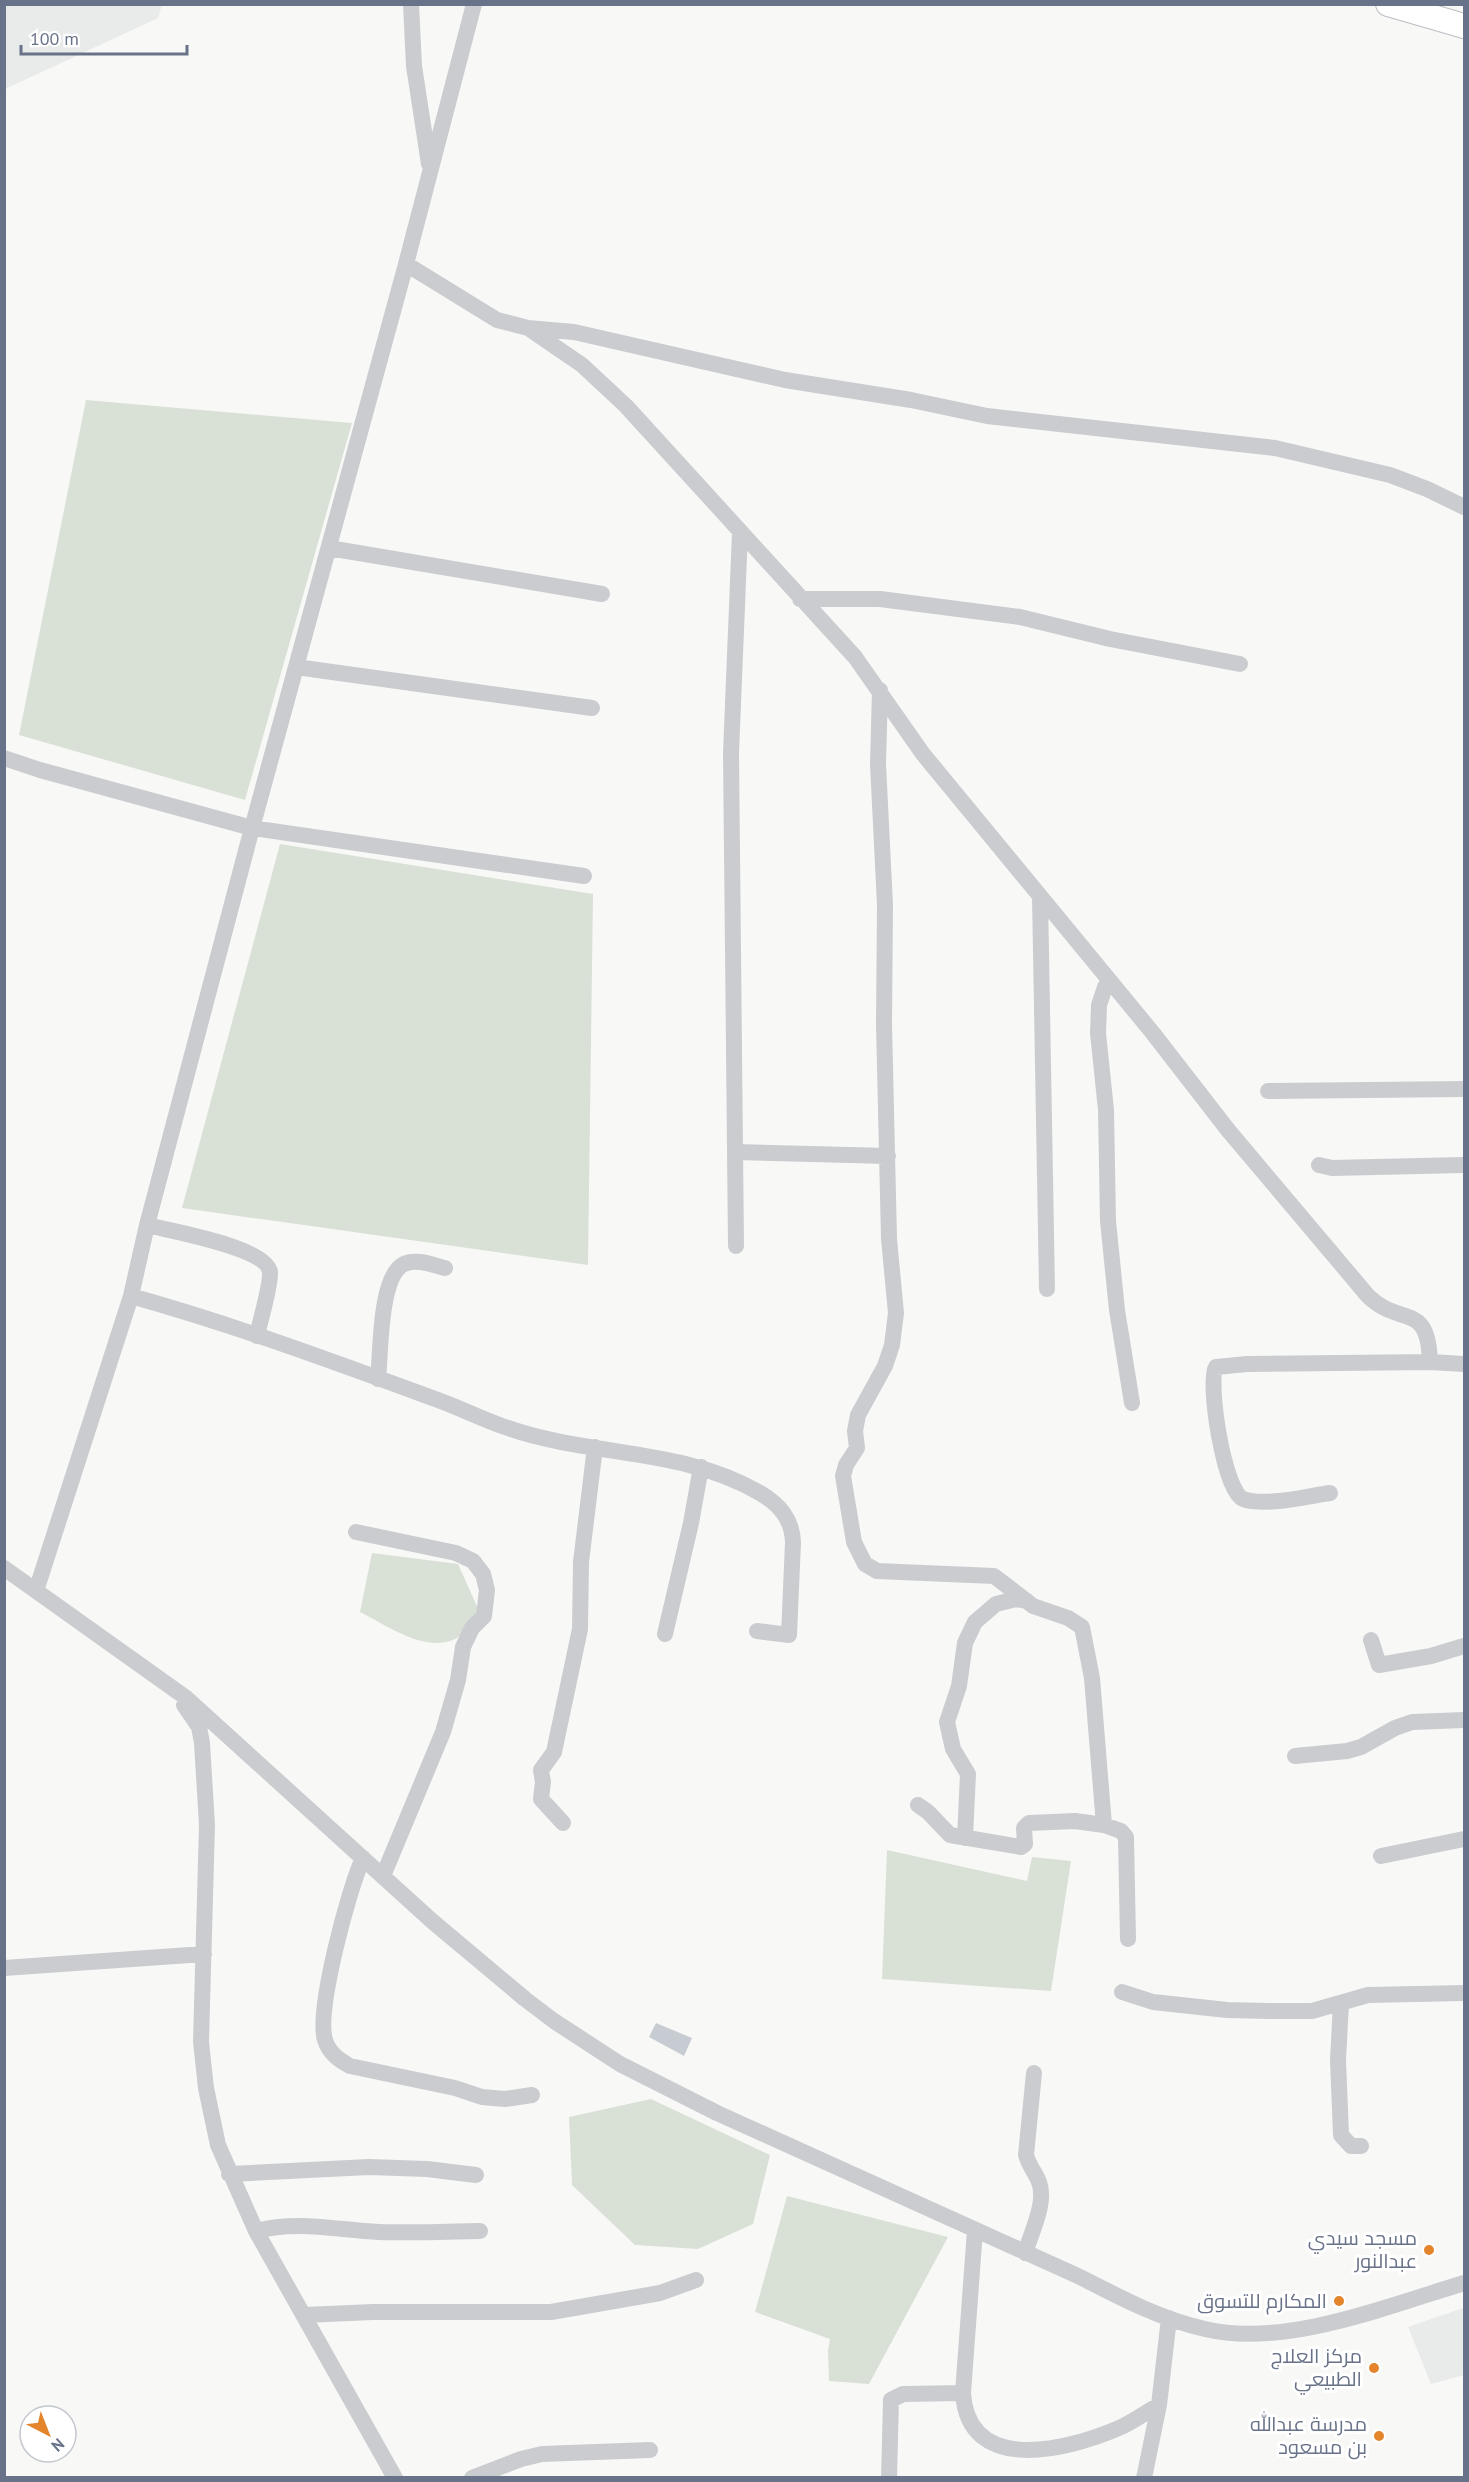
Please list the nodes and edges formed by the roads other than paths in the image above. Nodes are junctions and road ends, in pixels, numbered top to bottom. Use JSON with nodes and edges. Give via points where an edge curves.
{"nodes":[{"id":1,"x":411,"y":4,"type":"edge"},
{"id":2,"x":474,"y":4,"type":"edge"},
{"id":3,"x":1388,"y":4,"type":"edge"},
{"id":4,"x":1464,"y":26,"type":"edge"},
{"id":5,"x":430,"y":171,"type":"junction"},
{"id":6,"x":406,"y":264,"type":"junction"},
{"id":7,"x":528,"y":328,"type":"junction"},
{"id":8,"x":1464,"y":507,"type":"edge"},
{"id":9,"x":740,"y":532,"type":"junction"},
{"id":10,"x":329,"y":549,"type":"junction"},
{"id":11,"x":602,"y":594,"type":"dead end"},
{"id":12,"x":800,"y":598,"type":"junction"},
{"id":13,"x":1240,"y":664,"type":"dead end"},
{"id":14,"x":296,"y":667,"type":"junction"},
{"id":15,"x":880,"y":690,"type":"junction"},
{"id":16,"x":592,"y":708,"type":"dead end"},
{"id":17,"x":4,"y":758,"type":"edge"},
{"id":18,"x":252,"y":828,"type":"junction"},
{"id":19,"x":584,"y":876,"type":"dead end"},
{"id":20,"x":1040,"y":896,"type":"junction"},
{"id":21,"x":1110,"y":982,"type":"junction"},
{"id":22,"x":1464,"y":1089,"type":"edge"},
{"id":23,"x":1268,"y":1091,"type":"dead end"},
{"id":24,"x":736,"y":1152,"type":"junction"},
{"id":25,"x":888,"y":1156,"type":"junction"},
{"id":26,"x":1319,"y":1165,"type":"dead end"},
{"id":27,"x":1464,"y":1165,"type":"edge"},
{"id":28,"x":147,"y":1225,"type":"junction"},
{"id":29,"x":736,"y":1246,"type":"dead end"},
{"id":30,"x":446,"y":1268,"type":"dead end"},
{"id":31,"x":1047,"y":1289,"type":"dead end"},
{"id":32,"x":131,"y":1296,"type":"junction"},
{"id":33,"x":257,"y":1336,"type":"junction"},
{"id":34,"x":1430,"y":1362,"type":"junction"},
{"id":35,"x":1464,"y":1364,"type":"edge"},
{"id":36,"x":378,"y":1379,"type":"junction"},
{"id":37,"x":1131,"y":1403,"type":"dead end"},
{"id":38,"x":594,"y":1447,"type":"junction"},
{"id":39,"x":701,"y":1467,"type":"junction"},
{"id":40,"x":1330,"y":1493,"type":"dead end"},
{"id":41,"x":356,"y":1532,"type":"dead end"},
{"id":42,"x":4,"y":1568,"type":"edge"},
{"id":43,"x":36,"y":1592,"type":"junction"},
{"id":44,"x":1027,"y":1601,"type":"junction"},
{"id":45,"x":757,"y":1631,"type":"dead end"},
{"id":46,"x":665,"y":1634,"type":"dead end"},
{"id":47,"x":1371,"y":1640,"type":"dead end"},
{"id":48,"x":1464,"y":1646,"type":"edge"},
{"id":49,"x":172,"y":1689,"type":"junction"},
{"id":50,"x":1464,"y":1720,"type":"edge"},
{"id":51,"x":1295,"y":1756,"type":"dead end"},
{"id":52,"x":918,"y":1805,"type":"dead end"},
{"id":53,"x":563,"y":1823,"type":"dead end"},
{"id":54,"x":1104,"y":1825,"type":"junction"},
{"id":55,"x":965,"y":1838,"type":"junction"},
{"id":56,"x":1464,"y":1839,"type":"edge"},
{"id":57,"x":1381,"y":1856,"type":"dead end"},
{"id":58,"x":363,"y":1858,"type":"junction"},
{"id":59,"x":383,"y":1876,"type":"junction"},
{"id":60,"x":1128,"y":1939,"type":"dead end"},
{"id":61,"x":204,"y":1954,"type":"junction"},
{"id":62,"x":4,"y":1968,"type":"edge"},
{"id":63,"x":1122,"y":1992,"type":"dead end"},
{"id":64,"x":1464,"y":1993,"type":"edge"},
{"id":65,"x":1341,"y":2002,"type":"junction"},
{"id":66,"x":1034,"y":2073,"type":"dead end"},
{"id":67,"x":532,"y":2096,"type":"dead end"},
{"id":68,"x":1361,"y":2146,"type":"dead end"},
{"id":69,"x":229,"y":2174,"type":"junction"},
{"id":70,"x":476,"y":2175,"type":"dead end"},
{"id":71,"x":975,"y":2230,"type":"junction"},
{"id":72,"x":256,"y":2231,"type":"junction"},
{"id":73,"x":480,"y":2231,"type":"dead end"},
{"id":74,"x":1025,"y":2253,"type":"junction"},
{"id":75,"x":696,"y":2280,"type":"dead end"},
{"id":76,"x":1464,"y":2283,"type":"edge"},
{"id":77,"x":304,"y":2315,"type":"junction"},
{"id":78,"x":1169,"y":2318,"type":"junction"},
{"id":79,"x":963,"y":2393,"type":"junction"},
{"id":80,"x":1159,"y":2405,"type":"junction"},
{"id":81,"x":651,"y":2450,"type":"dead end"},
{"id":82,"x":395,"y":2478,"type":"edge"},
{"id":83,"x":472,"y":2478,"type":"edge"},
{"id":84,"x":889,"y":2478,"type":"edge"},
{"id":85,"x":1144,"y":2478,"type":"edge"}],
"edges":[{"from":1,"to":5,"type":"street","via":[[414,66]]},
{"from":2,"to":5,"type":"street"},
{"from":3,"to":4,"type":"highway"},
{"from":5,"to":6,"type":"street"},
{"from":6,"to":7,"type":"street","via":[[497,320]]},
{"from":6,"to":10,"type":"street"},
{"from":7,"to":8,"type":"street","via":[[574,332],[785,380],[987,416],[1275,448],[1390,475]]},
{"from":7,"to":9,"type":"street","via":[[582,365],[626,406]]},
{"from":9,"to":12,"type":"street"},
{"from":9,"to":24,"type":"street","via":[[731,753]]},
{"from":10,"to":11,"type":"street"},
{"from":10,"to":14,"type":"street"},
{"from":12,"to":13,"type":"street","via":[[880,599],[1020,617]]},
{"from":12,"to":15,"type":"street"},
{"from":14,"to":16,"type":"street"},
{"from":14,"to":18,"type":"street"},
{"from":15,"to":20,"type":"street","via":[[923,754]]},
{"from":15,"to":25,"type":"street","via":[[878,764],[885,905]]},
{"from":17,"to":18,"type":"street"},
{"from":18,"to":19,"type":"street"},
{"from":18,"to":28,"type":"street"},
{"from":20,"to":21,"type":"street"},
{"from":20,"to":31,"type":"street"},
{"from":21,"to":34,"type":"street","via":[[1368,1296],[1386,1310],[1423,1325]]},
{"from":21,"to":37,"type":"street","via":[[1099,1005],[1098,1033],[1106,1110],[1110,1243]]},
{"from":22,"to":23,"type":"street"},
{"from":24,"to":25,"type":"street"},
{"from":24,"to":29,"type":"street"},
{"from":25,"to":44,"type":"street","via":[[889,1239],[896,1313],[892,1345],[858,1415],[857,1448],[843,1476],[854,1542],[865,1564],[877,1571],[994,1575]]},
{"from":26,"to":27,"type":"street"},
{"from":28,"to":32,"type":"street"},
{"from":28,"to":33,"type":"street","via":[[235,1247],[265,1262],[270,1272]]},
{"from":30,"to":36,"type":"street","via":[[406,1263],[392,1276]]},
{"from":32,"to":33,"type":"street"},
{"from":32,"to":43,"type":"street"},
{"from":33,"to":36,"type":"street"},
{"from":34,"to":35,"type":"street"},
{"from":34,"to":40,"type":"street","via":[[1216,1367],[1214,1382],[1222,1454],[1239,1496],[1253,1501]]},
{"from":36,"to":38,"type":"street","via":[[506,1427]]},
{"from":38,"to":39,"type":"street"},
{"from":38,"to":53,"type":"street","via":[[581,1562],[580,1629],[557,1741],[540,1774],[541,1799]]},
{"from":39,"to":45,"type":"street","via":[[759,1493],[783,1511],[793,1528],[789,1635]]},
{"from":39,"to":46,"type":"street"},
{"from":41,"to":59,"type":"street","via":[[456,1553],[473,1561],[483,1574],[486,1590],[484,1616],[472,1628],[463,1647],[458,1680],[431,1767]]},
{"from":42,"to":43,"type":"street"},
{"from":43,"to":49,"type":"street"},
{"from":44,"to":54,"type":"street","via":[[1075,1622],[1084,1632],[1092,1678]]},
{"from":44,"to":55,"type":"street","via":[[1016,1599],[996,1604],[975,1622],[966,1643],[959,1686],[947,1722],[953,1749],[968,1774]]},
{"from":47,"to":48,"type":"street","via":[[1379,1665]]},
{"from":49,"to":58,"type":"street"},
{"from":49,"to":61,"type":"street","via":[[199,1727],[202,1743],[207,1825]]},
{"from":50,"to":51,"type":"street","via":[[1412,1722],[1354,1749]]},
{"from":52,"to":55,"type":"street","via":[[947,1833]]},
{"from":54,"to":55,"type":"street","via":[[1074,1821],[1029,1823],[1024,1828],[1025,1844],[1021,1848]]},
{"from":54,"to":60,"type":"street","via":[[1126,1837]]},
{"from":56,"to":57,"type":"street"},
{"from":58,"to":59,"type":"street"},
{"from":58,"to":67,"type":"street","via":[[353,1881],[329,1981],[322,2022],[329,2049],[341,2061],[358,2068],[482,2097]]},
{"from":59,"to":71,"type":"street","via":[[525,1999],[620,2064],[755,2131]]},
{"from":61,"to":62,"type":"street"},
{"from":61,"to":69,"type":"street","via":[[203,2065],[213,2128]]},
{"from":63,"to":65,"type":"street","via":[[1153,2002],[1227,2010],[1312,2011]]},
{"from":64,"to":65,"type":"street","via":[[1368,1995]]},
{"from":65,"to":68,"type":"street","via":[[1341,2135],[1351,2146]]},
{"from":66,"to":74,"type":"street","via":[[1026,2155],[1039,2181],[1041,2196]]},
{"from":69,"to":70,"type":"street","via":[[369,2167]]},
{"from":69,"to":72,"type":"street"},
{"from":71,"to":74,"type":"street"},
{"from":71,"to":79,"type":"street"},
{"from":72,"to":73,"type":"street","via":[[299,2224],[378,2232]]},
{"from":72,"to":77,"type":"street"},
{"from":74,"to":78,"type":"street"},
{"from":75,"to":77,"type":"street","via":[[660,2294],[551,2312]]},
{"from":76,"to":78,"type":"street","via":[[1317,2326],[1272,2332],[1206,2330]]},
{"from":77,"to":82,"type":"street"},
{"from":78,"to":80,"type":"street"},
{"from":79,"to":80,"type":"street","via":[[968,2422],[981,2438],[1018,2449],[1062,2447],[1120,2428]]},
{"from":79,"to":84,"type":"street","via":[[903,2394],[894,2398],[890,2403]]},
{"from":80,"to":85,"type":"street"},
{"from":81,"to":83,"type":"street","via":[[542,2454]]}]}
